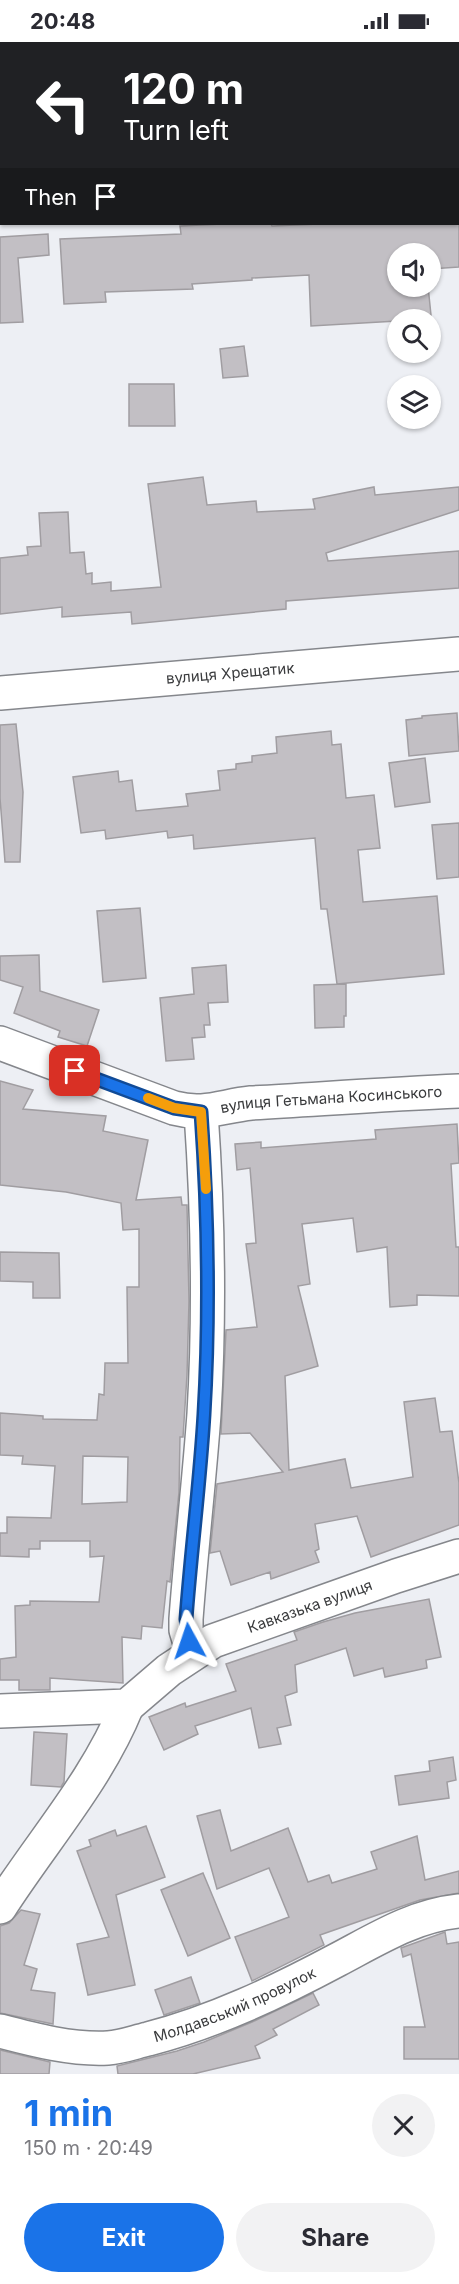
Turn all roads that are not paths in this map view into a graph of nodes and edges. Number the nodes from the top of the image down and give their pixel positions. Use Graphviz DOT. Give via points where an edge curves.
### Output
graph roads {
  1 [pos="459,654"];
  2 [pos="0,693"];
  3 [pos="0,1042"];
  4 [pos="459,1091"];
  5 [pos="201,1112"];
  6 [pos="459,1556"];
  7 [pos="193,1653"];
  8 [pos="128,1706"];
  9 [pos="0,1711"];
  10 [pos="0,1906"];
  11 [pos="459,1911"];
  12 [pos="0,2031"];
  1 -- 2 [label="street, вулиця Хрещатик"];
  3 -- 5 [label="street, вулиця Гетьмана Косинського" via="174,1108"];
  4 -- 5 [label="street, вулиця Гетьмана Косинського" via="242,1104"];
  5 -- 7 [label="street" via="207,1320 204,1416 186,1619"];
  6 -- 7 [label="street, Кавказька вулиця" via="235,1632"];
  7 -- 8 [label="street, Кавказька вулиця"];
  8 -- 9 [label="street"];
  8 -- 10 [label="street" via="94,1772"];
  11 -- 12 [label="street, Молдавський провулок" via="429,1916 391,1930 240,2007 169,2033 107,2048"];
}
